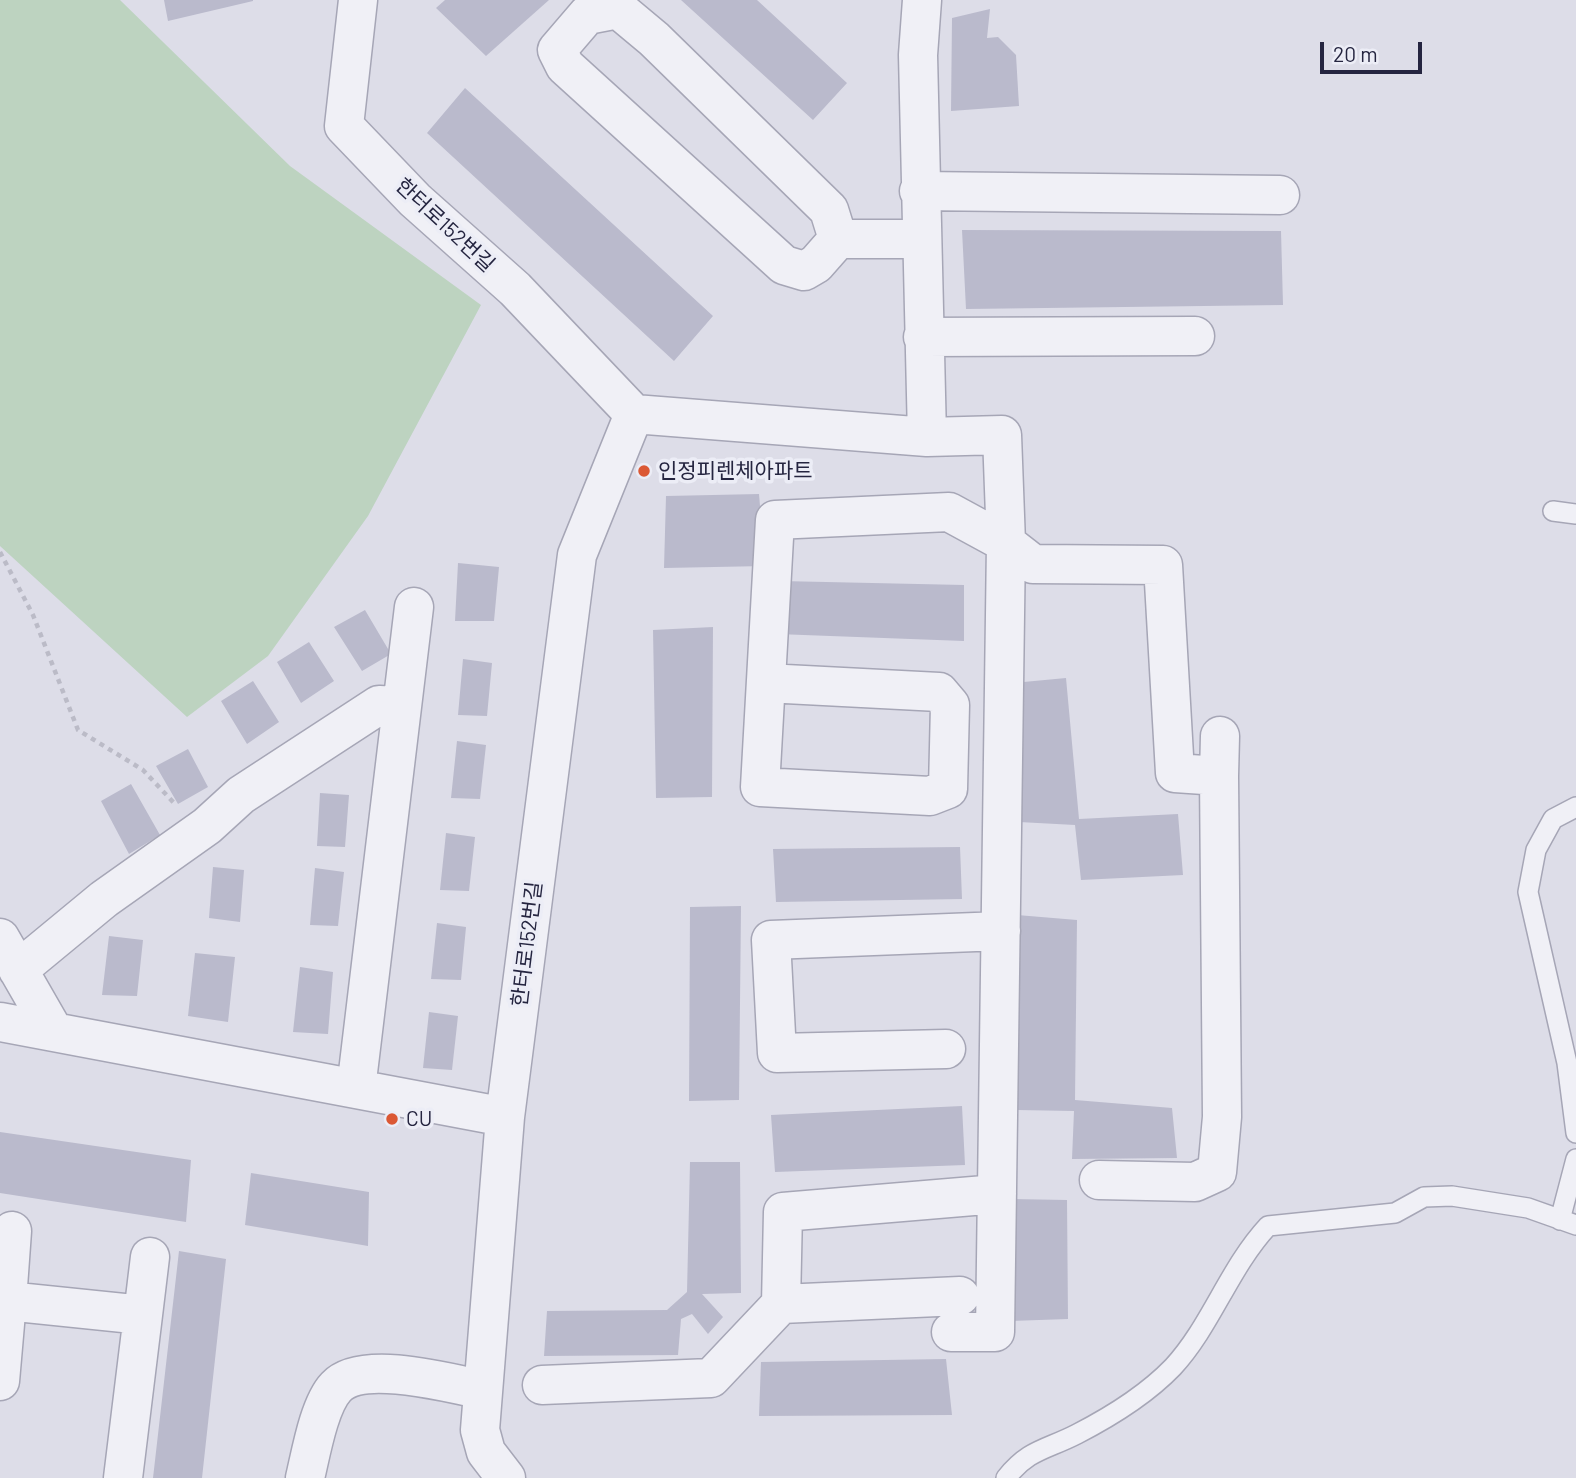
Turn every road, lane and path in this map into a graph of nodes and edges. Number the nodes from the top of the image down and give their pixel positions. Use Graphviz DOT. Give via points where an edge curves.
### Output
graph roads {
  1 [pos="358,0"];
  2 [pos="922,0"];
  3 [pos="919,191"];
  4 [pos="1280,195"];
  5 [pos="838,239"];
  6 [pos="920,240"];
  7 [pos="1195,336"];
  8 [pos="923,337"];
  9 [pos="634,414"];
  10 [pos="927,437"];
  11 [pos="1553,511"];
  12 [pos="1576,514"];
  13 [pos="1006,542"];
  14 [pos="0,552"];
  15 [pos="414,607"];
  16 [pos="766,683"];
  17 [pos="400,706"];
  18 [pos="1220,736"];
  19 [pos="1219,776"];
  20 [pos="1576,807"];
  21 [pos="207,826"];
  22 [pos="1001,931"];
  23 [pos="9,954"];
  24 [pos="0,1022"];
  25 [pos="54,1032"];
  26 [pos="946,1049"];
  27 [pos="356,1089"];
  28 [pos="505,1117"];
  29 [pos="1576,1133"];
  30 [pos="1576,1159"];
  31 [pos="1099,1180"];
  32 [pos="997,1194"];
  33 [pos="1568,1222"];
  34 [pos="12,1231"];
  35 [pos="150,1257"];
  36 [pos="960,1296"];
  37 [pos="7,1301"];
  38 [pos="781,1304"];
  39 [pos="143,1315"];
  40 [pos="951,1332"];
  41 [pos="0,1381"];
  42 [pos="542,1385"];
  43 [pos="483,1390"];
  44 [pos="123,1478"];
  45 [pos="305,1478"];
  46 [pos="506,1478"];
  47 [pos="1006,1478"];
  1 -- 9 [label="street, 한터로152번길" via="344,126 415,200 515,289"];
  2 -- 3 [label="street"];
  3 -- 4 [label="street"];
  3 -- 6 [label="street"];
  5 -- 5 [label="street" via="804,271 784,265 565,66 557,50 587,15 618,9 829,210"];
  5 -- 6 [label="street"];
  6 -- 8 [label="street"];
  7 -- 8 [label="street"];
  8 -- 10 [label="street"];
  9 -- 10 [label="street"];
  9 -- 28 [label="street, 한터로152번길" via="577,555"];
  10 -- 13 [label="street" via="1002,435"];
  11 -- 12 [label="lane"];
  13 -- 16 [label="street" via="949,512 775,520"];
  13 -- 19 [label="street" via="1033,564 1163,565 1175,773"];
  13 -- 22 [label="street"];
  14 -- 21 [label="path" via="33,615 78,730 143,769 178,809"];
  15 -- 17 [label="street"];
  16 -- 16 [label="street" via="760,787 930,796 948,789 950,705 939,692"];
  17 -- 21 [label="street" via="379,705 241,795"];
  17 -- 27 [label="street"];
  18 -- 19 [label="street"];
  19 -- 31 [label="street" via="1222,1117 1217,1172 1195,1182"];
  20 -- 29 [label="lane" via="1553,819 1536,850 1528,892 1567,1063"];
  21 -- 23 [label="street" via="104,899"];
  22 -- 26 [label="street" via="771,940 777,1053"];
  22 -- 32 [label="street"];
  23 -- 25 [label="street"];
  24 -- 25 [label="street"];
  25 -- 27 [label="street"];
  27 -- 28 [label="street"];
  28 -- 43 [label="street, 한터로152번길"];
  30 -- 33 [label="lane"];
  32 -- 38 [label="street" via="783,1212"];
  32 -- 40 [label="street" via="995,1332"];
  33 -- 47 [label="lane" via="1528,1208 1452,1196 1424,1198 1395,1213 1268,1226 1247,1250 1173,1366 1124,1407 1078,1434 1022,1458"];
  34 -- 37 [label="street"];
  35 -- 39 [label="street"];
  36 -- 38 [label="street"];
  37 -- 39 [label="street"];
  37 -- 41 [label="street"];
  38 -- 42 [label="street" via="710,1378"];
  39 -- 44 [label="street"];
  43 -- 45 [label="street" via="408,1373 357,1376 337,1386 324,1411"];
  43 -- 46 [label="street, 한터로152번길" via="480,1430 486,1452"];
}
